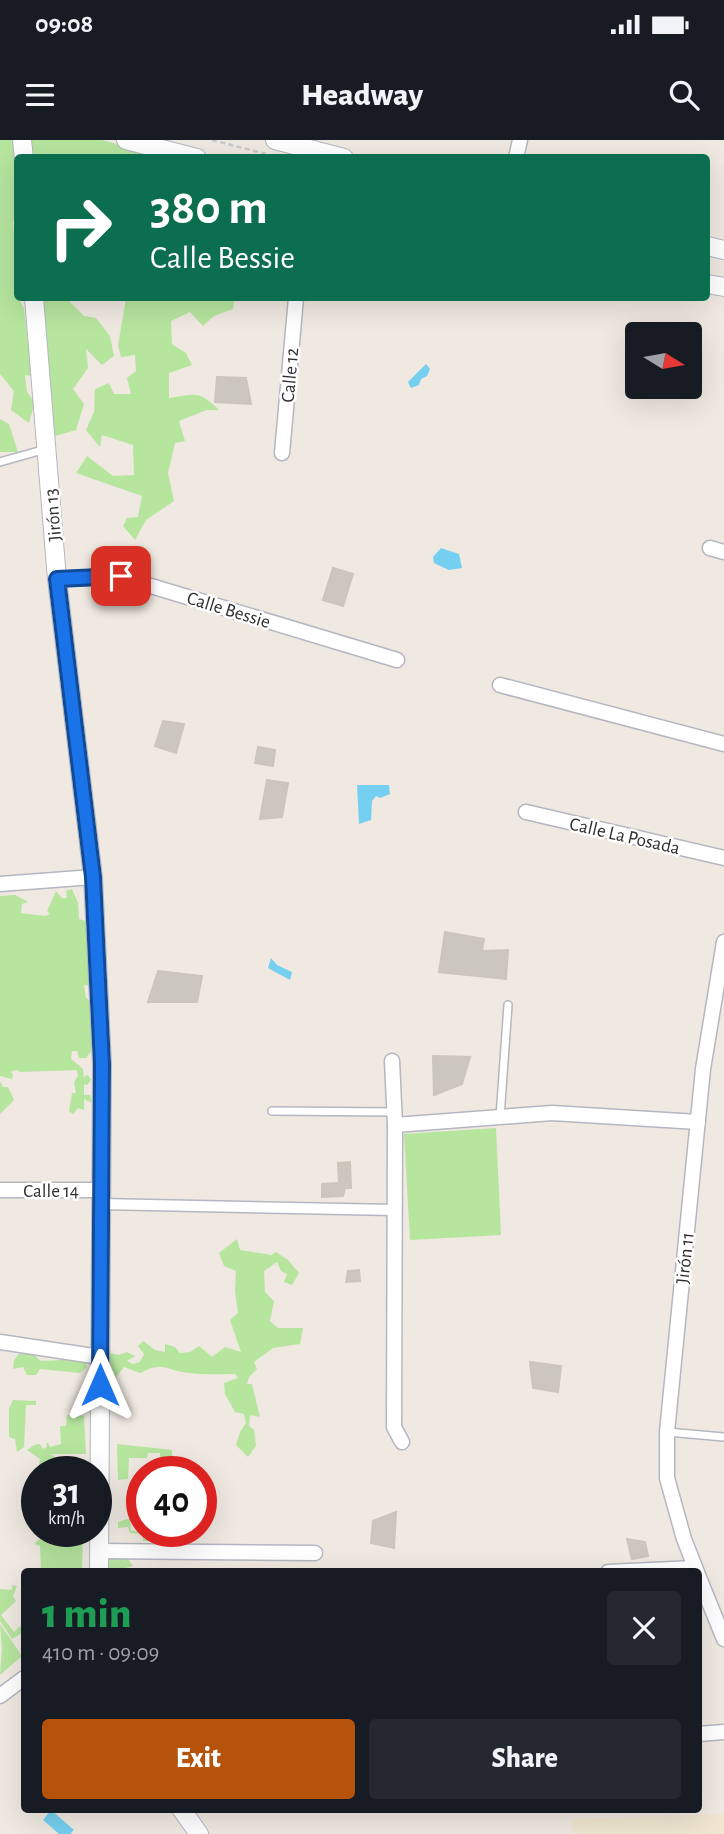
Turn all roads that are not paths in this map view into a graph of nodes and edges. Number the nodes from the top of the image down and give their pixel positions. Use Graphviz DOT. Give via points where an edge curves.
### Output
graph roads {
  1 [pos="126,140"];
  2 [pos="270,147"];
  3 [pos="181,154"];
  4 [pos="317,154"];
  5 [pos="34,301"];
  6 [pos="296,301"];
  7 [pos="46,450"];
  8 [pos="282,453"];
  9 [pos="0,462"];
  10 [pos="57,579"];
  11 [pos="397,660"];
  12 [pos="499,685"];
  13 [pos="724,744"];
  14 [pos="526,812"];
  15 [pos="724,858"];
  16 [pos="93,877"];
  17 [pos="0,884"];
  18 [pos="724,942"];
  19 [pos="720,983"];
  20 [pos="508,1005"];
  21 [pos="392,1061"];
  22 [pos="272,1111"];
  23 [pos="500,1116"];
  24 [pos="395,1118"];
  25 [pos="698,1122"];
  26 [pos="0,1190"];
  27 [pos="101,1197"];
  28 [pos="394,1210"];
  29 [pos="0,1342"];
  30 [pos="100,1357"];
  31 [pos="667,1432"];
  32 [pos="724,1437"];
  33 [pos="402,1442"];
  34 [pos="99,1551"];
  35 [pos="315,1553"];
  36 [pos="99,1568"];
  37 [pos="695,1568"];
  38 [pos="702,1584"];
  39 [pos="724,1639"];
  40 [pos="21,1680"];
  41 [pos="5,1692"];
  42 [pos="724,1732"];
  43 [pos="702,1734"];
  44 [pos="184,1813"];
  45 [pos="200,1834"];
  1 -- 3 [label="street"];
  2 -- 4 [label="street"];
  5 -- 7 [label="street, Jirón 13"];
  6 -- 8 [label="street, Calle 12"];
  7 -- 9 [label="lane"];
  7 -- 10 [label="street, Jirón 13"];
  10 -- 11 [label="street, Calle Bessie" via="121,576"];
  10 -- 16 [label="street, Jirón 13"];
  12 -- 13 [label="street"];
  14 -- 15 [label="street, Calle La Posada"];
  16 -- 17 [label="street"];
  16 -- 27 [label="street, Jirón 13" via="102,1064"];
  18 -- 19 [label="street, Jirón 11"];
  19 -- 25 [label="street, Jirón 11"];
  20 -- 23 [label="lane"];
  21 -- 24 [label="street"];
  22 -- 24 [label="lane"];
  23 -- 24 [label="street"];
  23 -- 25 [label="street" via="552,1113"];
  24 -- 28 [label="street"];
  25 -- 31 [label="street, Jirón 11"];
  26 -- 27 [label="street, Calle 14"];
  27 -- 28 [label="street"];
  27 -- 30 [label="street, Jirón 13"];
  28 -- 33 [label="street" via="394,1427"];
  29 -- 30 [label="street"];
  30 -- 34 [label="street, Jirón 13"];
  31 -- 32 [label="lane"];
  31 -- 37 [label="street, Jirón 11" via="667,1478"];
  34 -- 35 [label="street"];
  34 -- 36 [label="street, Jirón 13"];
  38 -- 39 [label="street, Jirón 11"];
  40 -- 41 [label="street"];
  42 -- 43 [label="street"];
  44 -- 45 [label="street"];
}
